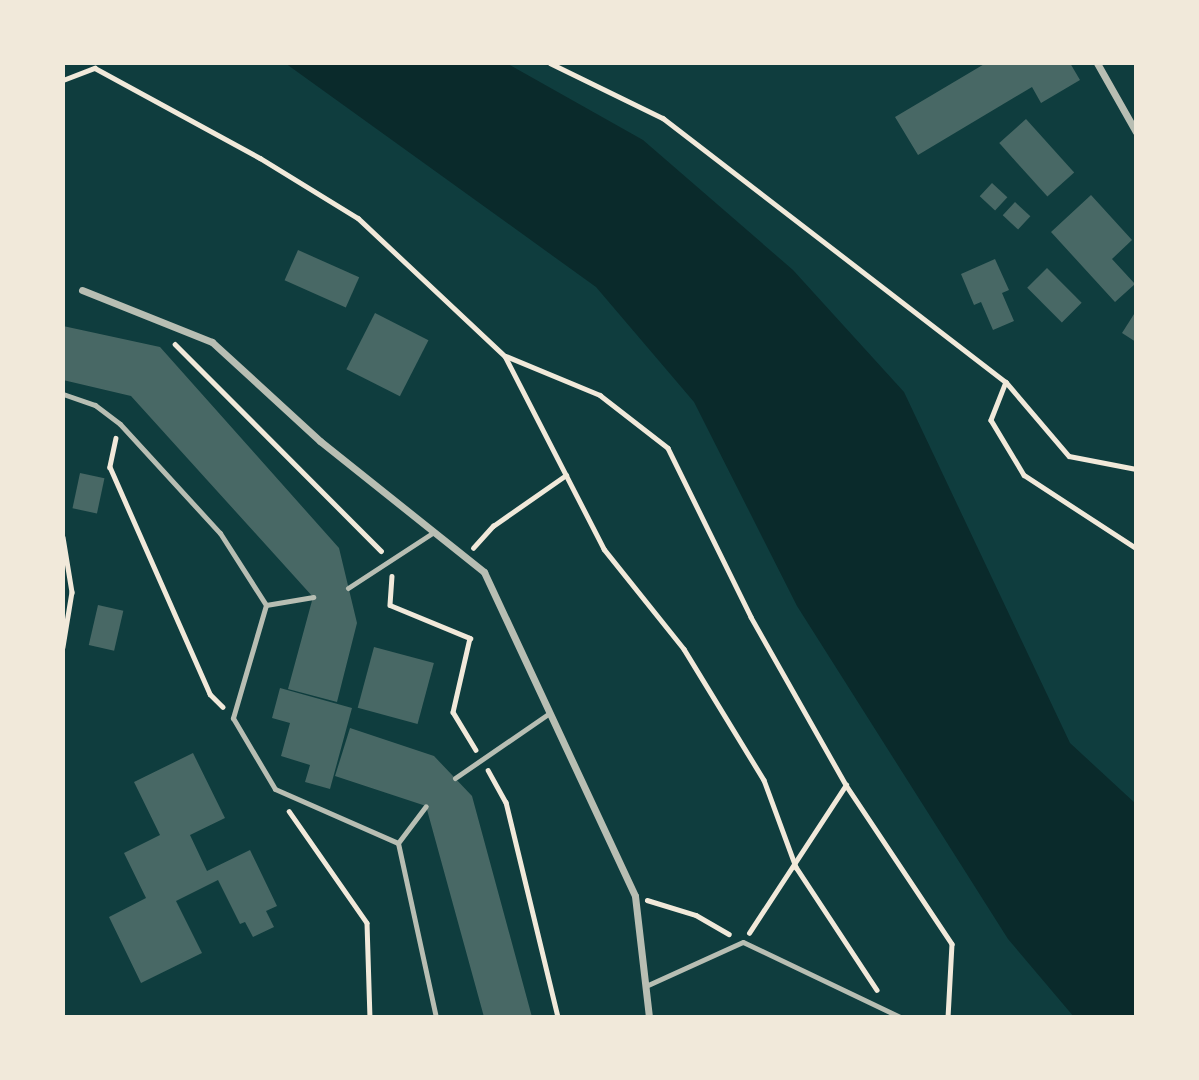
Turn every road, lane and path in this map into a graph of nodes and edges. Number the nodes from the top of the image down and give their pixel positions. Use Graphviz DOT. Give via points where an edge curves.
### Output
graph roads {
  1 [pos="550,63"];
  2 [pos="1097,63"];
  3 [pos="63,80"];
  4 [pos="1136,132"];
  5 [pos="82,290"];
  6 [pos="164,333"];
  7 [pos="505,356"];
  8 [pos="1006,382"];
  9 [pos="63,394"];
  10 [pos="120,424"];
  11 [pos="1136,469"];
  12 [pos="566,475"];
  13 [pos="434,532"];
  14 [pos="63,537"];
  15 [pos="1136,548"];
  16 [pos="465,556"];
  17 [pos="393,563"];
  18 [pos="348,587"];
  19 [pos="313,597"];
  20 [pos="266,605"];
  21 [pos="63,647"];
  22 [pos="548,714"];
  23 [pos="233,718"];
  24 [pos="480,757"];
  25 [pos="455,778"];
  26 [pos="846,785"];
  27 [pos="275,789"];
  28 [pos="426,806"];
  29 [pos="398,843"];
  30 [pos="796,867"];
  31 [pos="635,896"];
  32 [pos="743,942"];
  33 [pos="648,985"];
  34 [pos="890,1011"];
  35 [pos="370,1017"];
  36 [pos="436,1017"];
  37 [pos="558,1017"];
  38 [pos="649,1017"];
  39 [pos="900,1017"];
  40 [pos="948,1017"];
  1 -- 8 [label="path" via="663,118"];
  2 -- 4 [label="street"];
  3 -- 7 [label="path" via="95,68 260,158 358,218"];
  5 -- 13 [label="street" via="212,342 320,441"];
  6 -- 17 [label="path"];
  7 -- 12 [label="path"];
  7 -- 26 [label="path" via="600,395 668,448 751,617"];
  8 -- 11 [label="path" via="1069,456"];
  8 -- 15 [label="path" via="991,420 1024,475"];
  9 -- 10 [label="lane" via="95,405"];
  10 -- 20 [label="lane" via="220,533"];
  10 -- 23 [label="path" via="110,467 210,694"];
  12 -- 16 [label="path" via="493,526"];
  12 -- 30 [label="path" via="604,550 684,649 764,780"];
  13 -- 16 [label="street"];
  13 -- 17 [label="lane"];
  14 -- 21 [label="path" via="72,592"];
  16 -- 22 [label="street" via="484,572"];
  17 -- 18 [label="lane"];
  17 -- 24 [label="path" via="390,605 470,638 453,712"];
  19 -- 20 [label="lane"];
  20 -- 23 [label="lane"];
  22 -- 24 [label="lane"];
  22 -- 31 [label="street"];
  23 -- 27 [label="lane"];
  24 -- 25 [label="lane"];
  24 -- 37 [label="path" via="506,802"];
  26 -- 30 [label="path"];
  26 -- 40 [label="path" via="952,944"];
  27 -- 29 [label="lane"];
  27 -- 35 [label="path" via="367,923"];
  28 -- 29 [label="lane"];
  29 -- 36 [label="lane"];
  30 -- 32 [label="path"];
  30 -- 34 [label="path"];
  31 -- 32 [label="path" via="696,915"];
  31 -- 33 [label="street"];
  32 -- 33 [label="lane"];
  32 -- 34 [label="lane"];
  33 -- 38 [label="street"];
  34 -- 39 [label="lane"];
}
